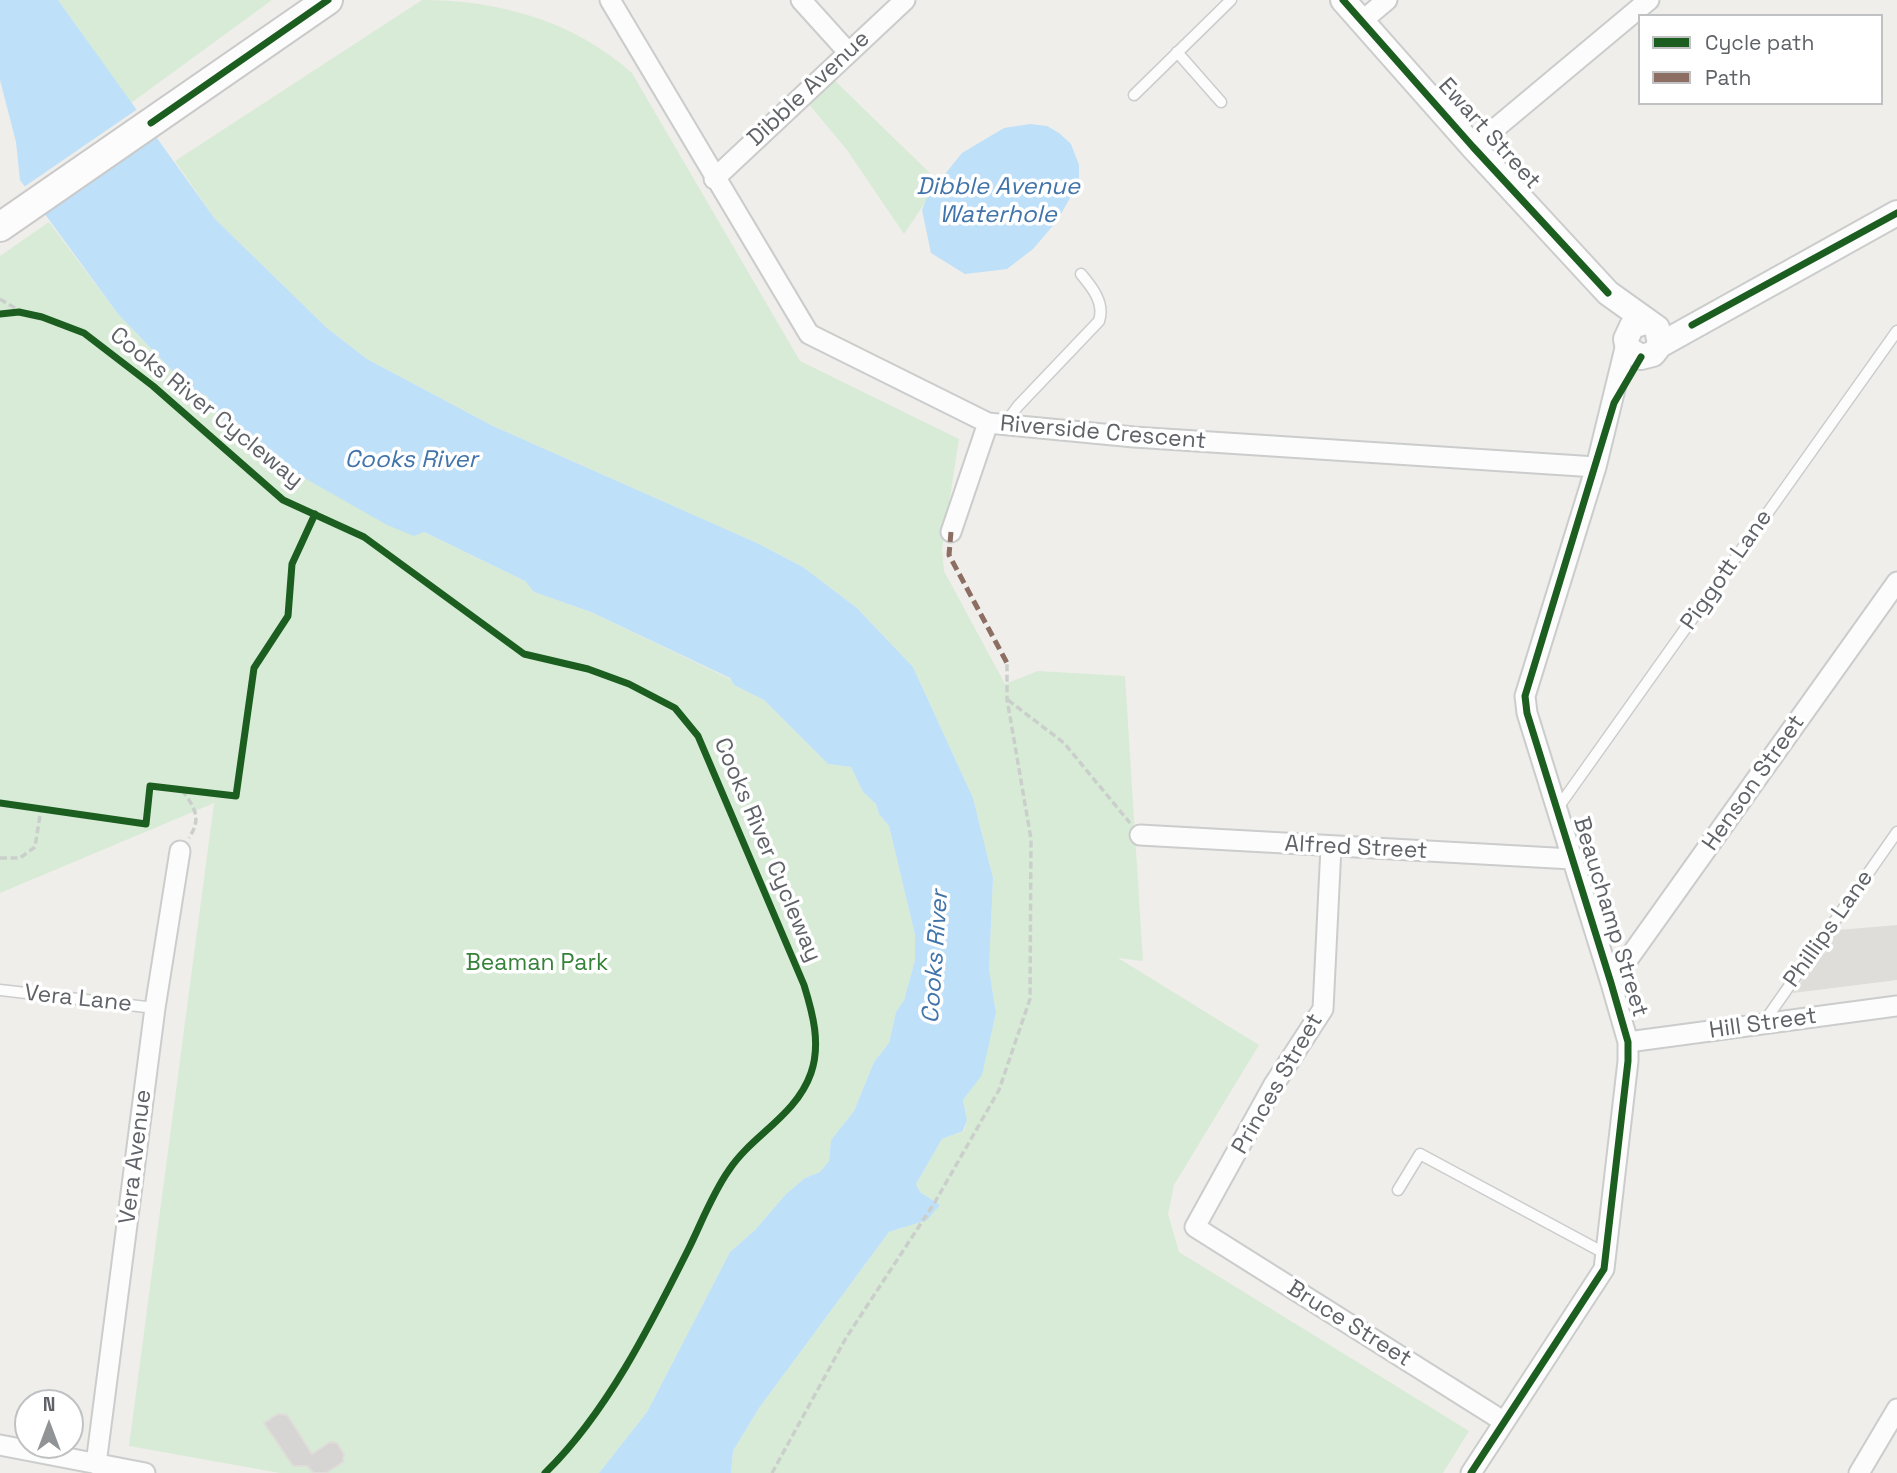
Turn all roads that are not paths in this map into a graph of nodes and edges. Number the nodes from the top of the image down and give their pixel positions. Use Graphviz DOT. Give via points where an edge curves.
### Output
graph roads {
  1 [pos="328,0"];
  2 [pos="610,0"];
  3 [pos="801,0"];
  4 [pos="905,0"];
  5 [pos="1231,0"];
  6 [pos="1343,0"];
  7 [pos="1387,0"];
  8 [pos="1650,0"];
  9 [pos="1362,21"];
  10 [pos="848,52"];
  11 [pos="1177,52"];
  12 [pos="1134,95"];
  13 [pos="1221,102"];
  14 [pos="1473,147"];
  15 [pos="714,179"];
  16 [pos="1897,213"];
  17 [pos="0,227"];
  18 [pos="1081,274"];
  19 [pos="1897,331"];
  20 [pos="1643,338"];
  21 [pos="996,424"];
  22 [pos="1596,467"];
  23 [pos="951,532"];
  24 [pos="1897,582"];
  25 [pos="1556,810"];
  26 [pos="1897,832"];
  27 [pos="1140,835"];
  28 [pos="1331,847"];
  29 [pos="180,851"];
  30 [pos="1572,859"];
  31 [pos="1611,983"];
  32 [pos="0,990"];
  33 [pos="1897,1006"];
  34 [pos="155,1008"];
  35 [pos="1762,1025"];
  36 [pos="1628,1042"];
  37 [pos="1398,1190"];
  38 [pos="1195,1227"];
  39 [pos="1606,1254"];
  40 [pos="1897,1409"];
  41 [pos="1503,1421"];
  42 [pos="0,1445"];
  43 [pos="96,1464"];
  44 [pos="145,1473"];
  45 [pos="1471,1473"];
  46 [pos="1859,1473"];
  1 -- 17 [label="main road"];
  2 -- 15 [label="street, Riverside Crescent"];
  3 -- 10 [label="street"];
  4 -- 10 [label="street, Dibble Avenue"];
  5 -- 11 [label="lane"];
  6 -- 9 [label="street, Ewart Street"];
  7 -- 9 [label="street"];
  8 -- 14 [label="street"];
  9 -- 14 [label="street, Ewart Street"];
  10 -- 15 [label="street, Dibble Avenue"];
  11 -- 12 [label="lane"];
  11 -- 13 [label="lane"];
  14 -- 20 [label="street, Ewart Street" via="1608,293"];
  15 -- 21 [label="street, Riverside Crescent" via="809,334"];
  16 -- 20 [label="street, Beauchamp Street" via="1692,325"];
  18 -- 21 [label="lane" via="1102,309 1099,321"];
  19 -- 25 [label="lane, Piggott Lane"];
  20 -- 22 [label="street, Beauchamp Street" via="1614,402"];
  21 -- 22 [label="street, Riverside Crescent" via="1448,460"];
  21 -- 23 [label="street"];
  22 -- 25 [label="street, Beauchamp Street" via="1525,696"];
  24 -- 31 [label="street, Henson Street"];
  25 -- 30 [label="street, Beauchamp Street"];
  26 -- 35 [label="lane, Phillips Lane"];
  27 -- 28 [label="street, Alfred Street"];
  28 -- 30 [label="street, Alfred Street"];
  28 -- 38 [label="street, Princes Street" via="1323,1009 1273,1086"];
  29 -- 34 [label="street, Vera Avenue"];
  30 -- 31 [label="street, Beauchamp Street"];
  31 -- 36 [label="street, Beauchamp Street"];
  32 -- 34 [label="lane, Vera Lane"];
  33 -- 35 [label="street, Hill Street"];
  34 -- 43 [label="street, Vera Avenue"];
  35 -- 36 [label="street, Hill Street"];
  36 -- 39 [label="street, Beauchamp Street"];
  37 -- 39 [label="lane" via="1420,1154"];
  38 -- 41 [label="street, Bruce Street"];
  39 -- 41 [label="street, Beauchamp Street" via="1604,1269"];
  40 -- 46 [label="street"];
  41 -- 45 [label="street, Beauchamp Street"];
  42 -- 43 [label="street"];
  43 -- 44 [label="street"];
}
